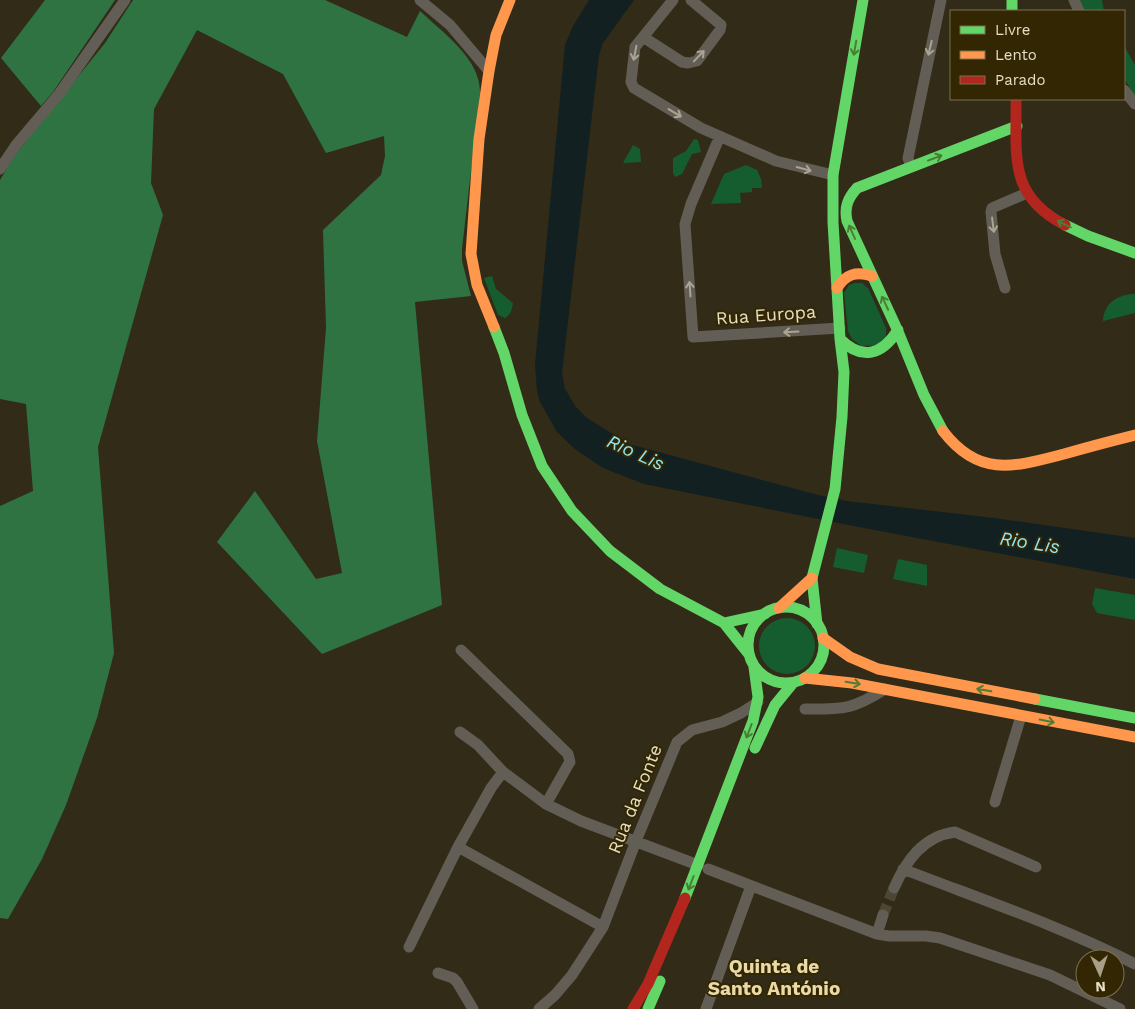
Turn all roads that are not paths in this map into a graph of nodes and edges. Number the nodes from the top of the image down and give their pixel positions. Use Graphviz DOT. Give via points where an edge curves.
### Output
graph roads {
  1 [pos="125,0"];
  2 [pos="420,0"];
  3 [pos="510,0"];
  4 [pos="673,0"];
  5 [pos="691,0"];
  6 [pos="863,0"];
  7 [pos="941,0"];
  8 [pos="643,37"];
  9 [pos="493,74"];
  10 [pos="1125,91"];
  11 [pos="1016,100"];
  12 [pos="1135,104"];
  13 [pos="1017,126"];
  14 [pos="720,136"];
  15 [pos="911,167"];
  16 [pos="0,169"];
  17 [pos="845,182"];
  18 [pos="1027,193"];
  19 [pos="1135,253"];
  20 [pos="872,276"];
  21 [pos="837,288"];
  22 [pos="1005,288"];
  23 [pos="898,330"];
  24 [pos="840,334"];
  25 [pos="885,348"];
  26 [pos="859,353"];
  27 [pos="909,358"];
  28 [pos="844,372"];
  29 [pos="1135,435"];
  30 [pos="812,578"];
  31 [pos="779,608"];
  32 [pos="765,614"];
  33 [pos="724,623"];
  34 [pos="817,624"];
  35 [pos="823,638"];
  36 [pos="461,650"];
  37 [pos="748,652"];
  38 [pos="754,666"];
  39 [pos="805,678"];
  40 [pos="793,683"];
  41 [pos="885,689"];
  42 [pos="758,702"];
  43 [pos="805,709"];
  44 [pos="1020,716"];
  45 [pos="1135,718"];
  46 [pos="460,732"];
  47 [pos="1135,738"];
  48 [pos="503,772"];
  49 [pos="995,802"];
  50 [pos="546,804"];
  51 [pos="636,841"];
  52 [pos="458,848"];
  53 [pos="703,867"];
  54 [pos="1036,867"];
  55 [pos="902,869"];
  56 [pos="751,886"];
  57 [pos="894,888"];
  58 [pos="883,915"];
  59 [pos="603,927"];
  60 [pos="877,934"];
  61 [pos="409,947"];
  62 [pos="1135,964"];
  63 [pos="438,973"];
  64 [pos="473,1009"];
  65 [pos="539,1009"];
  66 [pos="633,1009"];
  67 [pos="648,1009"];
  68 [pos="706,1009"];
  69 [pos="1120,1009"];
  1 -- 16 [label="street" via="60,94"];
  2 -- 9 [label="street" via="450,25"];
  3 -- 9 [label="main road"];
  4 -- 8 [label="street"];
  8 -- 5 [label="street, one-way" via="682,62 697,61 721,24"];
  6 -- 17 [label="main road, one-way"];
  7 -- 15 [label="street, one-way" via="908,158"];
  8 -- 14 [label="street, one-way" via="635,47 631,82 634,88"];
  9 -- 33 [label="main road" via="487,143 471,246 474,276 542,466 572,511 610,551 660,589"];
  10 -- 12 [label="street"];
  11 -- 13 [label="main road"];
  15 -- 13 [label="main road, one-way"];
  13 -- 18 [label="main road" via="1019,166"];
  14 -- 17 [label="street, one-way" via="776,161"];
  24 -- 14 [label="street, Rua Europa, one-way" via="693,337 685,224"];
  15 -- 17 [label="main road"];
  20 -- 17 [label="main road, one-way" via="846,216"];
  17 -- 21 [label="main road" via="833,222"];
  19 -- 18 [label="main road, one-way" via="1059,222 1040,209"];
  18 -- 22 [label="street, one-way" via="992,208 995,254"];
  20 -- 21 [label="main road" via="861,272 851,274"];
  23 -- 20 [label="main road, one-way"];
  21 -- 24 [label="main road"];
  23 -- 25 [label="main road"];
  23 -- 27 [label="main road"];
  24 -- 26 [label="main road" via="851,350"];
  24 -- 28 [label="main road"];
  25 -- 26 [label="main road"];
  25 -- 27 [label="main road"];
  26 -- 28 [label="main road"];
  27 -- 29 [label="main road" via="947,436 964,453 987,464 1025,464"];
  28 -- 30 [label="main road" via="835,489"];
  30 -- 31 [label="main road"];
  30 -- 34 [label="main road"];
  31 -- 32 [label="main road"];
  31 -- 34 [label="main road" via="800,610"];
  32 -- 33 [label="main road"];
  32 -- 37 [label="main road" via="751,631"];
  33 -- 37 [label="main road"];
  34 -- 35 [label="main road"];
  35 -- 39 [label="main road" via="821,660"];
  45 -- 35 [label="main road, one-way" via="878,669 850,657"];
  36 -- 50 [label="street" via="568,754 570,762"];
  37 -- 38 [label="main road"];
  38 -- 40 [label="main road" via="771,680"];
  38 -- 42 [label="main road"];
  39 -- 40 [label="main road"];
  39 -- 41 [label="main road, one-way"];
  40 -- 53 [label="main road" via="782,693 769,714"];
  41 -- 43 [label="street" via="847,708"];
  41 -- 44 [label="main road"];
  42 -- 51 [label="street, Rua da Fonte" via="722,722 692,730 677,742"];
  42 -- 53 [label="main road, one-way"];
  44 -- 47 [label="main road, one-way"];
  44 -- 49 [label="street"];
  46 -- 48 [label="street"];
  48 -- 50 [label="street"];
  48 -- 52 [label="street"];
  50 -- 51 [label="street" via="581,822"];
  51 -- 53 [label="street"];
  51 -- 59 [label="street, Rua da Fonte"];
  52 -- 59 [label="street"];
  52 -- 61 [label="street"];
  53 -- 56 [label="street"];
  53 -- 66 [label="main road, one-way"];
  53 -- 67 [label="main road"];
  54 -- 55 [label="street" via="955,832 929,841"];
  55 -- 57 [label="street"];
  55 -- 62 [label="street" via="1025,916"];
  56 -- 60 [label="street"];
  56 -- 68 [label="street"];
  58 -- 60 [label="street"];
  59 -- 65 [label="street, Rua da Fonte" via="572,975"];
  60 -- 69 [label="street" via="940,938 1050,975"];
  63 -- 64 [label="street" via="457,982"];
}
